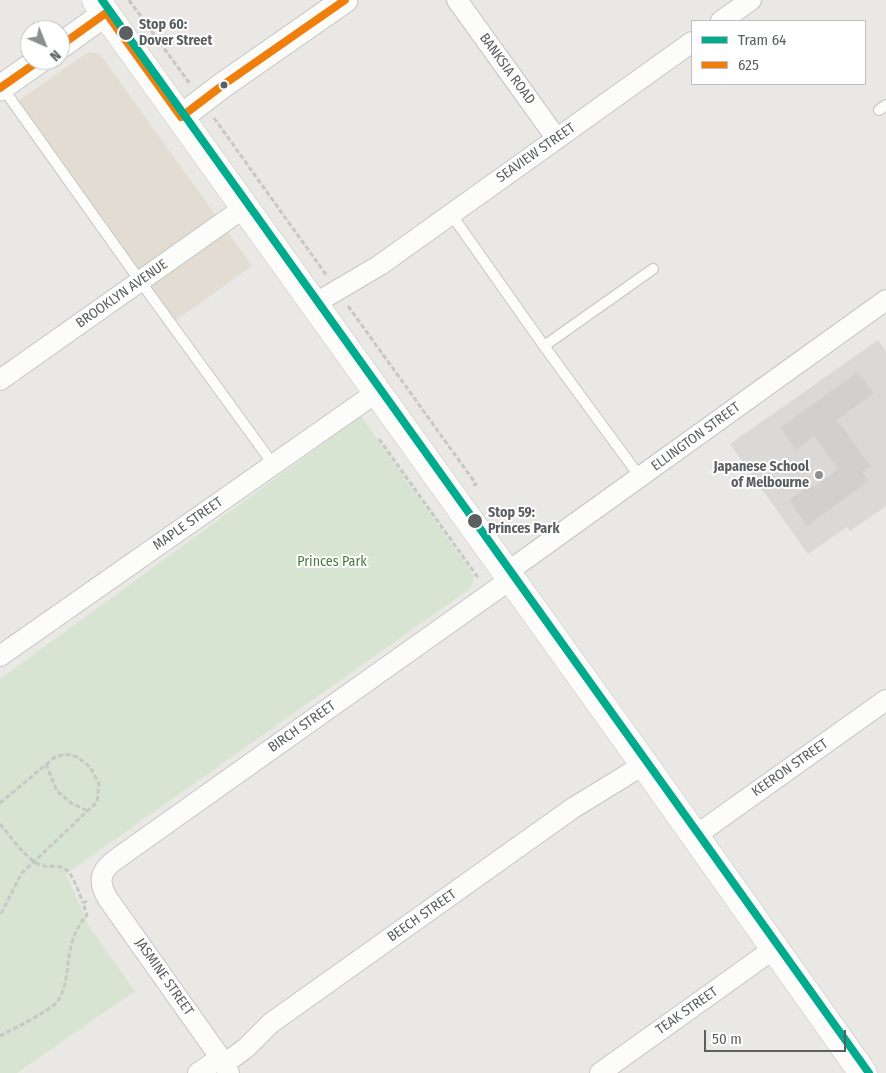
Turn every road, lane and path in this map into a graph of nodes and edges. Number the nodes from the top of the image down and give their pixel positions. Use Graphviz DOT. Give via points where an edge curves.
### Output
graph roads {
  1 [pos="129,0"];
  2 [pos="345,0"];
  3 [pos="458,0"];
  4 [pos="751,0"];
  5 [pos="101,7"];
  6 [pos="722,20"];
  7 [pos="70,36"];
  8 [pos="691,43"];
  9 [pos="25,70"];
  10 [pos="190,85"];
  11 [pos="0,86"];
  12 [pos="181,117"];
  13 [pos="557,139"];
  14 [pos="245,207"];
  15 [pos="451,214"];
  16 [pos="652,269"];
  17 [pos="140,281"];
  18 [pos="886,300"];
  19 [pos="318,310"];
  20 [pos="544,346"];
  21 [pos="0,380"];
  22 [pos="377,392"];
  23 [pos="379,439"];
  24 [pos="274,464"];
  25 [pos="640,477"];
  26 [pos="502,582"];
  27 [pos="0,656"];
  28 [pos="886,700"];
  29 [pos="640,759"];
  30 [pos="46,764"];
  31 [pos="0,803"];
  32 [pos="88,811"];
  33 [pos="0,824"];
  34 [pos="695,836"];
  35 [pos="35,861"];
  36 [pos="102,885"];
  37 [pos="83,903"];
  38 [pos="0,916"];
  39 [pos="775,948"];
  40 [pos="0,1036"];
  41 [pos="222,1062"];
  42 [pos="198,1073"];
  43 [pos="600,1073"];
  44 [pos="863,1073"];
  1 -- 10 [label="path"];
  2 -- 12 [label="street"];
  3 -- 13 [label="street, BANKSIA ROAD"];
  4 -- 6 [label="street"];
  5 -- 7 [label="street"];
  5 -- 12 [label="main road"];
  8 -- 13 [label="street, SEAVIEW STREET"];
  9 -- 11 [label="street"];
  11 -- 17 [label="lane"];
  12 -- 14 [label="main road"];
  13 -- 15 [label="street, SEAVIEW STREET"];
  14 -- 17 [label="street, BROOKLYN AVENUE"];
  14 -- 19 [label="main road"];
  15 -- 19 [label="street, SEAVIEW STREET"];
  15 -- 20 [label="lane"];
  16 -- 20 [label="lane"];
  17 -- 21 [label="street, BROOKLYN AVENUE"];
  17 -- 24 [label="lane"];
  18 -- 25 [label="street, ELLINGTON STREET"];
  19 -- 22 [label="main road"];
  20 -- 25 [label="lane"];
  22 -- 24 [label="street, MAPLE STREET"];
  22 -- 26 [label="main road"];
  23 -- 26 [label="path"];
  24 -- 27 [label="street, MAPLE STREET"];
  25 -- 26 [label="street, ELLINGTON STREET"];
  26 -- 29 [label="main road"];
  26 -- 36 [label="street, BIRCH STREET" via="107,866 102,873"];
  28 -- 34 [label="street, KEERON STREET"];
  29 -- 34 [label="main road"];
  29 -- 41 [label="street, BEECH STREET" via="616,769 573,808 271,1024 239,1038"];
  30 -- 31 [label="path"];
  30 -- 32 [label="path" via="57,791"];
  30 -- 32 [label="path" via="65,754 77,757 90,767 99,784 96,802"];
  32 -- 35 [label="path"];
  33 -- 35 [label="path"];
  34 -- 39 [label="main road"];
  35 -- 37 [label="path" via="66,870"];
  35 -- 38 [label="path" via="21,874"];
  36 -- 37 [label="path"];
  36 -- 41 [label="street, JASMINE STREET"];
  37 -- 40 [label="path" via="87,915 74,936 58,1001"];
  39 -- 43 [label="street, TEAK STREET"];
  39 -- 44 [label="main road"];
  41 -- 42 [label="street, BEECH STREET"];
}
